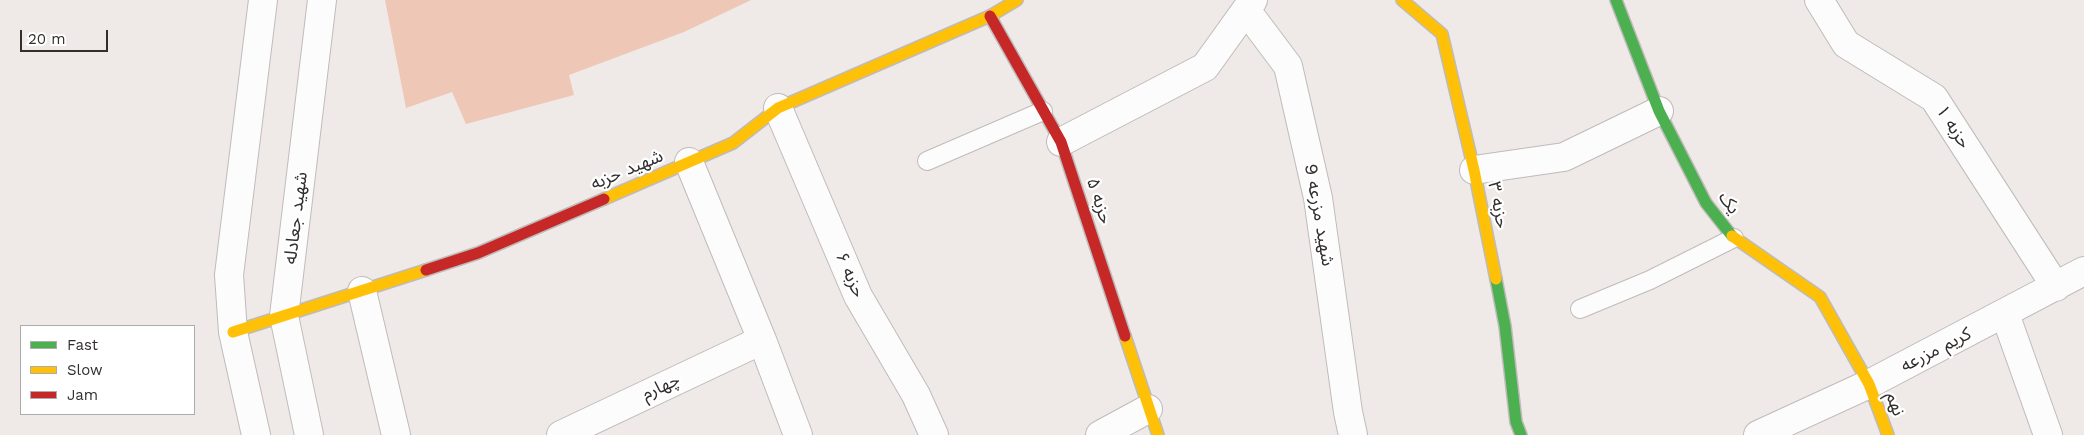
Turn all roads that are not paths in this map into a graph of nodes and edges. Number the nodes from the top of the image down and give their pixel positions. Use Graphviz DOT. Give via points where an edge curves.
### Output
graph roads {
  1 [pos="263,0"];
  2 [pos="322,0"];
  3 [pos="1017,0"];
  4 [pos="1402,0"];
  5 [pos="1616,0"];
  6 [pos="1819,0"];
  7 [pos="1249,5"];
  8 [pos="990,16"];
  9 [pos="778,108"];
  10 [pos="1043,111"];
  11 [pos="1659,111"];
  12 [pos="1061,142"];
  13 [pos="927,161"];
  14 [pos="689,162"];
  15 [pos="1474,170"];
  16 [pos="1734,238"];
  17 [pos="2084,271"];
  18 [pos="2056,287"];
  19 [pos="362,291"];
  20 [pos="1580,309"];
  21 [pos="2005,314"];
  22 [pos="284,316"];
  23 [pos="233,332"];
  24 [pos="762,340"];
  25 [pos="1869,384"];
  26 [pos="1148,409"];
  27 [pos="256,435"];
  28 [pos="309,435"];
  29 [pos="396,435"];
  30 [pos="561,435"];
  31 [pos="798,435"];
  32 [pos="934,435"];
  33 [pos="1100,435"];
  34 [pos="1158,435"];
  35 [pos="1353,435"];
  36 [pos="1522,435"];
  37 [pos="1758,435"];
  38 [pos="1888,435"];
  39 [pos="2048,435"];
  1 -- 23 [label="street" via="229,275"];
  2 -- 22 [label="street, شهید جعادله"];
  3 -- 8 [label="street, شهید حزبه"];
  4 -- 15 [label="street, حزبه ۳" via="1442,34"];
  5 -- 11 [label="street, یک"];
  6 -- 18 [label="street, حزبه ۱" via="1846,44 1934,98"];
  7 -- 12 [label="street" via="1205,67"];
  7 -- 35 [label="street, شهید مزرعه 9" via="1288,66 1318,198"];
  8 -- 9 [label="street, شهید حزبه"];
  8 -- 10 [label="street, حزبه ۵"];
  9 -- 14 [label="street, شهید حزبه" via="734,143"];
  9 -- 32 [label="street, حزبه ۶" via="858,296 916,395"];
  10 -- 12 [label="street, حزبه ۵"];
  10 -- 13 [label="lane"];
  11 -- 15 [label="street" via="1564,157"];
  11 -- 16 [label="street, یک" via="1706,203"];
  12 -- 26 [label="street, حزبه ۵"];
  14 -- 19 [label="street, شهید حزبه" via="478,253"];
  14 -- 24 [label="street"];
  15 -- 36 [label="street, حزبه ۳" via="1505,326 1516,422"];
  16 -- 20 [label="lane" via="1650,280"];
  16 -- 25 [label="street, یک" via="1820,297"];
  17 -- 18 [label="street, کریم مزرعه"];
  18 -- 21 [label="street, کریم مزرعه"];
  19 -- 22 [label="street, شهید حزبه"];
  19 -- 29 [label="street"];
  21 -- 25 [label="street, کریم مزرعه"];
  21 -- 39 [label="street"];
  22 -- 23 [label="street, شهید حزبه"];
  22 -- 28 [label="street, شهید جعادله"];
  23 -- 27 [label="street"];
  24 -- 30 [label="street, چهارم"];
  24 -- 31 [label="street"];
  25 -- 37 [label="street, کریم مزرعه"];
  25 -- 38 [label="street, نهم"];
  26 -- 33 [label="street"];
  26 -- 34 [label="street, حزبه ۵"];
}
